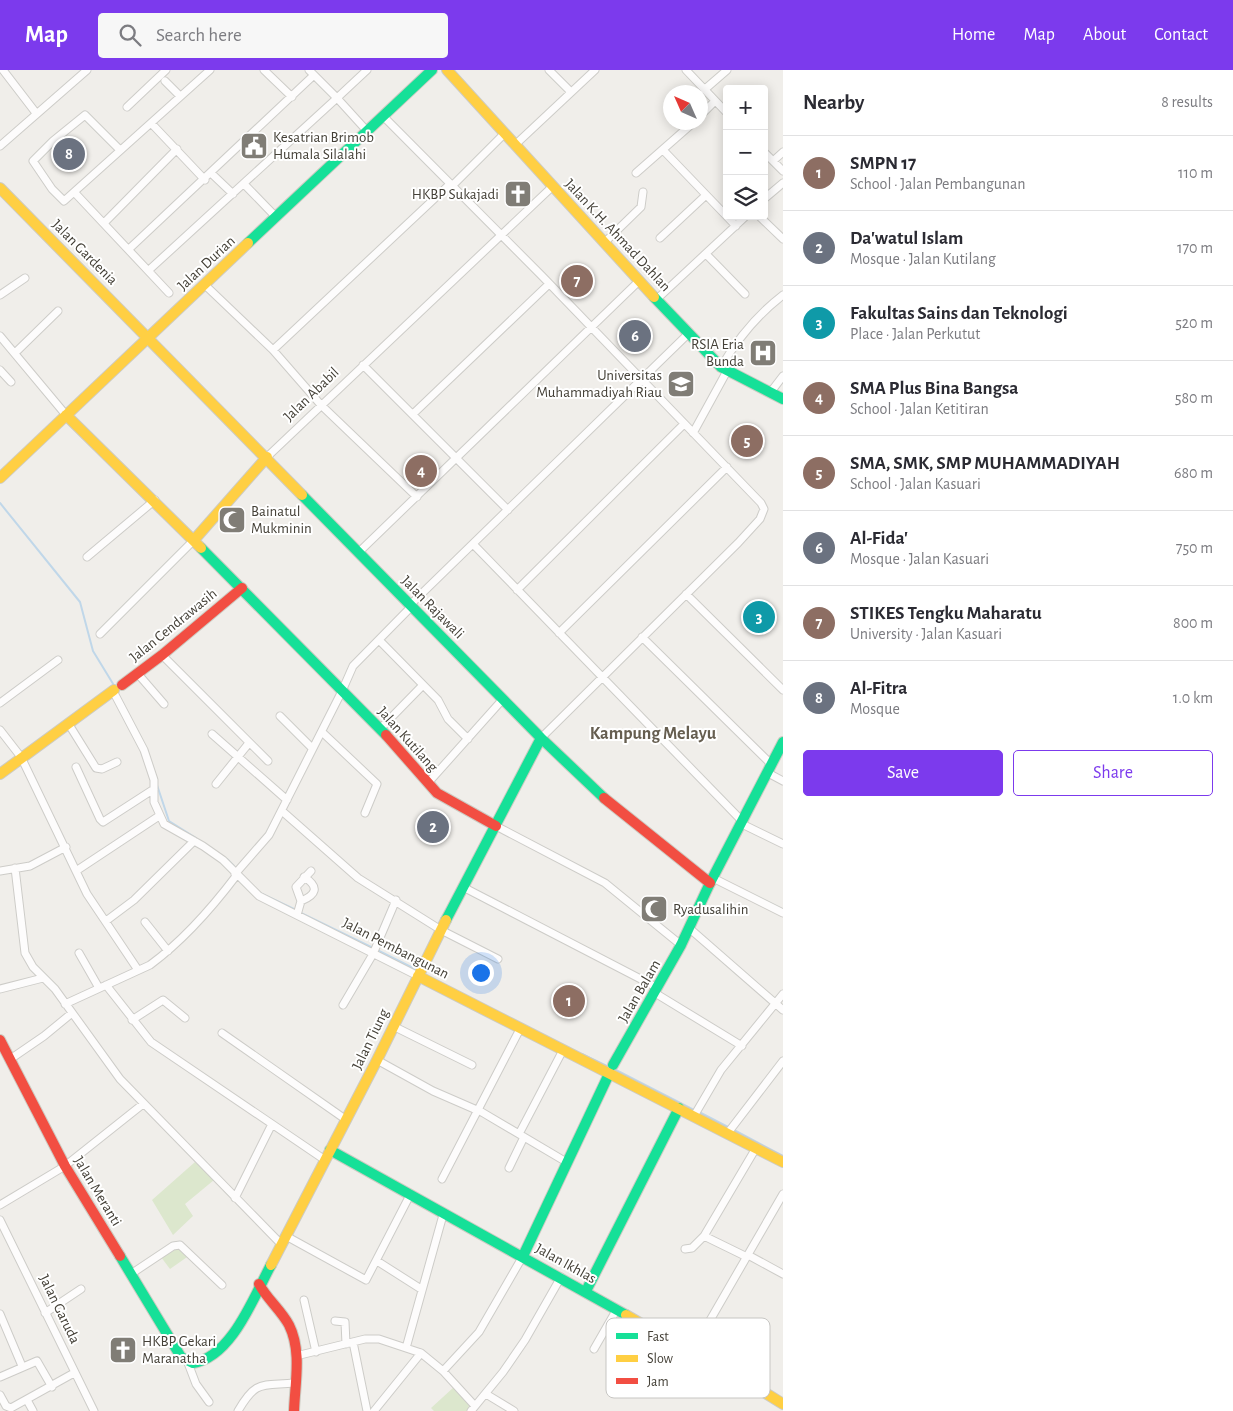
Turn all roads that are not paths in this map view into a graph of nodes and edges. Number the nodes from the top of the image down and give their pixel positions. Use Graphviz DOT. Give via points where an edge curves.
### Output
graph roads {
  1 [pos="3,70"];
  2 [pos="87,70"];
  3 [pos="166,70"];
  4 [pos="210,70"];
  5 [pos="264,70"];
  6 [pos="367,70"];
  7 [pos="432,70"];
  8 [pos="447,70"];
  9 [pos="548,70"];
  10 [pos="595,70"];
  11 [pos="686,70"];
  12 [pos="727,70"];
  13 [pos="312,72"];
  14 [pos="163,79"];
  15 [pos="700,85"];
  16 [pos="708,87"];
  17 [pos="572,92"];
  18 [pos="708,94"];
  19 [pos="180,96"];
  20 [pos="292,97"];
  21 [pos="337,98"];
  22 [pos="715,101"];
  23 [pos="127,107"];
  24 [pos="708,108"];
  25 [pos="723,109"];
  26 [pos="36,113"];
  27 [pos="383,116"];
  28 [pos="151,123"];
  29 [pos="686,130"];
  30 [pos="367,131"];
  31 [pos="505,133"];
  32 [pos="516,144"];
  33 [pos="0,146"];
  34 [pos="177,149"];
  35 [pos="120,150"];
  36 [pos="664,151"];
  37 [pos="783,152"];
  38 [pos="768,156"];
  39 [pos="773,161"];
  40 [pos="783,171"];
  41 [pos="211,173"];
  42 [pos="636,173"];
  43 [pos="205,180"];
  44 [pos="783,183"];
  45 [pos="244,184"];
  46 [pos="451,185"];
  47 [pos="553,186"];
  48 [pos="0,188"];
  49 [pos="643,192"];
  50 [pos="75,193"];
  51 [pos="233,194"];
  52 [pos="705,196"];
  53 [pos="768,196"];
  54 [pos="276,216"];
  55 [pos="742,220"];
  56 [pos="763,220"];
  57 [pos="105,222"];
  58 [pos="736,226"];
  59 [pos="502,234"];
  60 [pos="660,238"];
  61 [pos="783,239"];
  62 [pos="604,243"];
  63 [pos="129,249"];
  64 [pos="706,254"];
  65 [pos="149,270"];
  66 [pos="25,278"];
  67 [pos="639,281"];
  68 [pos="549,284"];
  69 [pos="205,285"];
  70 [pos="169,293"];
  71 [pos="745,294"];
  72 [pos="0,295"];
  73 [pos="783,295"];
  74 [pos="657,299"];
  75 [pos="58,311"];
  76 [pos="592,327"];
  77 [pos="689,333"];
  78 [pos="0,336"];
  79 [pos="148,338"];
  80 [pos="273,350"];
  81 [pos="16,352"];
  82 [pos="363,365"];
  83 [pos="724,369"];
  84 [pos="0,370"];
  85 [pos="783,376"];
  86 [pos="642,378"];
  87 [pos="11,382"];
  88 [pos="770,393"];
  89 [pos="783,399"];
  90 [pos="321,405"];
  91 [pos="413,414"];
  92 [pos="66,415"];
  93 [pos="684,424"];
  94 [pos="693,432"];
  95 [pos="267,457"];
  96 [pos="456,458"];
  97 [pos="727,467"];
  98 [pos="0,478"];
  99 [pos="417,497"];
  100 [pos="155,500"];
  101 [pos="508,510"];
  102 [pos="194,540"];
  103 [pos="473,544"];
  104 [pos="358,553"];
  105 [pos="87,557"];
  106 [pos="242,588"];
  107 [pos="517,590"];
  108 [pos="686,594"];
  109 [pos="411,605"];
  110 [pos="559,633"];
  111 [pos="100,634"];
  112 [pos="642,637"];
  113 [pos="380,640"];
  114 [pos="162,655"];
  115 [pos="58,660"];
  116 [pos="138,674"];
  117 [pos="602,678"];
  118 [pos="423,685"];
  119 [pos="116,689"];
  120 [pos="783,690"];
  121 [pos="342,691"];
  122 [pos="504,699"];
  123 [pos="0,703"];
  124 [pos="164,704"];
  125 [pos="280,716"];
  126 [pos="68,723"];
  127 [pos="380,729"];
  128 [pos="0,730"];
  129 [pos="322,732"];
  130 [pos="212,734"];
  131 [pos="541,738"];
  132 [pos="468,739"];
  133 [pos="783,742"];
  134 [pos="249,743"];
  135 [pos="312,748"];
  136 [pos="21,757"];
  137 [pos="238,757"];
  138 [pos="268,761"];
  139 [pos="116,762"];
  140 [pos="76,767"];
  141 [pos="770,769"];
  142 [pos="0,774"];
  143 [pos="783,781"];
  144 [pos="428,783"];
  145 [pos="216,784"];
  146 [pos="154,789"];
  147 [pos="288,800"];
  148 [pos="282,811"];
  149 [pos="365,813"];
  150 [pos="159,816"];
  151 [pos="743,823"];
  152 [pos="496,826"];
  153 [pos="194,841"];
  154 [pos="783,844"];
  155 [pos="66,848"];
  156 [pos="15,868"];
  157 [pos="0,870"];
  158 [pos="76,871"];
  159 [pos="311,871"];
  160 [pos="236,874"];
  161 [pos="304,877"];
  162 [pos="712,881"];
  163 [pos="463,887"];
  164 [pos="396,900"];
  165 [pos="299,909"];
  166 [pos="783,913"];
  167 [pos="106,921"];
  168 [pos="145,922"];
  169 [pos="689,928"];
  170 [pos="441,930"];
  171 [pos="682,945"];
  172 [pos="375,949"];
  173 [pos="168,951"];
  174 [pos="79,953"];
  175 [pos="498,959"];
  176 [pos="138,970"];
  177 [pos="420,971"];
  178 [pos="43,978"];
  179 [pos="102,987"];
  180 [pos="0,989"];
  181 [pos="657,991"];
  182 [pos="783,994"];
  183 [pos="776,1003"];
  184 [pos="65,1004"];
  185 [pos="343,1005"];
  186 [pos="783,1010"];
  187 [pos="72,1013"];
  188 [pos="185,1018"];
  189 [pos="132,1020"];
  190 [pos="393,1026"];
  191 [pos="520,1029"];
  192 [pos="222,1033"];
  193 [pos="0,1040"];
  194 [pos="742,1046"];
  195 [pos="563,1050"];
  196 [pos="9,1060"];
  197 [pos="377,1060"];
  198 [pos="783,1061"];
  199 [pos="472,1066"];
  200 [pos="611,1070"];
  201 [pos="143,1104"];
  202 [pos="679,1108"];
  203 [pos="479,1111"];
  204 [pos="694,1116"];
  205 [pos="345,1119"];
  206 [pos="272,1124"];
  207 [pos="730,1131"];
  208 [pos="521,1136"];
  209 [pos="756,1148"];
  210 [pos="330,1150"];
  211 [pos="326,1160"];
  212 [pos="783,1162"];
  213 [pos="568,1163"];
  214 [pos="65,1166"];
  215 [pos="509,1168"];
  216 [pos="442,1179"];
  217 [pos="783,1194"];
  218 [pos="410,1197"];
  219 [pos="235,1198"];
  220 [pos="0,1205"];
  221 [pos="443,1215"];
  222 [pos="0,1220"];
  223 [pos="704,1236"];
  224 [pos="284,1240"];
  225 [pos="685,1249"];
  226 [pos="523,1256"];
  227 [pos="747,1256"];
  228 [pos="377,1261"];
  229 [pos="782,1271"];
  230 [pos="131,1274"];
  231 [pos="560,1277"];
  232 [pos="259,1284"];
  233 [pos="222,1285"];
  234 [pos="82,1289"];
  235 [pos="421,1289"];
  236 [pos="586,1291"];
  237 [pos="304,1300"];
  238 [pos="617,1309"];
  239 [pos="45,1313"];
  240 [pos="0,1314"];
  241 [pos="612,1318"];
  242 [pos="632,1318"];
  243 [pos="711,1318"];
  244 [pos="335,1320"];
  245 [pos="606,1328"];
  246 [pos="349,1343"];
  247 [pos="406,1348"];
  248 [pos="594,1349"];
  249 [pos="316,1352"];
  250 [pos="421,1353"];
  251 [pos="296,1356"];
  252 [pos="188,1362"];
  253 [pos="22,1366"];
  254 [pos="443,1371"];
  255 [pos="74,1373"];
  256 [pos="0,1377"];
  257 [pos="294,1383"];
  258 [pos="52,1387"];
  259 [pos="486,1394"];
  260 [pos="0,1395"];
  261 [pos="770,1396"];
  262 [pos="27,1400"];
  263 [pos="209,1402"];
  264 [pos="783,1404"];
  265 [pos="473,1408"];
  266 [pos="33,1411"];
  267 [pos="94,1411"];
  268 [pos="238,1411"];
  269 [pos="294,1411"];
  270 [pos="366,1411"];
  271 [pos="374,1411"];
  272 [pos="514,1411"];
  1 -- 26 [label="street"];
  2 -- 26 [label="street"];
  3 -- 14 [label="street"];
  4 -- 19 [label="street"];
  5 -- 20 [label="street"];
  6 -- 21 [label="street"];
  7 -- 27 [label="street, Jalan Durian"];
  8 -- 31 [label="street, Jalan K.H. Ahmad Dahlan"];
  9 -- 17 [label="street"];
  10 -- 17 [label="street"];
  11 -- 15 [label="street"];
  12 -- 16 [label="street"];
  13 -- 20 [label="street"];
  13 -- 21 [label="street"];
  14 -- 19 [label="street"];
  14 -- 23 [label="street"];
  17 -- 32 [label="street"];
  18 -- 22 [label="street"];
  19 -- 28 [label="street"];
  20 -- 41 [label="street"];
  21 -- 30 [label="street"];
  21 -- 45 [label="street"];
  22 -- 24 [label="street"];
  22 -- 25 [label="street"];
  26 -- 33 [label="street"];
  27 -- 30 [label="street, Jalan Durian"];
  27 -- 46 [label="street"];
  28 -- 34 [label="street"];
  28 -- 35 [label="street"];
  29 -- 36 [label="street"];
  30 -- 54 [label="street, Jalan Durian"];
  31 -- 32 [label="street, Jalan K.H. Ahmad Dahlan"];
  31 -- 46 [label="street"];
  32 -- 47 [label="street, Jalan K.H. Ahmad Dahlan"];
  34 -- 43 [label="street"];
  34 -- 57 [label="street"];
  35 -- 50 [label="street"];
  35 -- 50 [label="street" via="85,115 34,158 34,164 60,198 64,201"];
  36 -- 42 [label="street"];
  36 -- 52 [label="street"];
  37 -- 39 [label="street"];
  38 -- 39 [label="street"];
  39 -- 40 [label="street"];
  41 -- 43 [label="street"];
  41 -- 51 [label="street"];
  43 -- 63 [label="street"];
  44 -- 53 [label="street"];
  45 -- 51 [label="street"];
  45 -- 54 [label="street"];
  46 -- 59 [label="street"];
  46 -- 80 [label="street"];
  47 -- 59 [label="street, Jalan Ababil"];
  47 -- 62 [label="street, Jalan K.H. Ahmad Dahlan"];
  48 -- 79 [label="street, Jalan Gardenia"];
  49 -- 62 [label="street" via="641,207"];
  50 -- 57 [label="street"];
  51 -- 65 [label="street"];
  52 -- 58 [label="street"];
  52 -- 60 [label="street"];
  54 -- 69 [label="street, Jalan Durian"];
  55 -- 58 [label="street"];
  56 -- 61 [label="street"];
  57 -- 63 [label="street"];
  58 -- 64 [label="street"];
  59 -- 68 [label="street"];
  59 -- 82 [label="street, Jalan Ababil"];
  62 -- 67 [label="street, Jalan K.H. Ahmad Dahlan"];
  63 -- 65 [label="street"];
  64 -- 71 [label="street"];
  64 -- 74 [label="street"];
  65 -- 70 [label="street"];
  66 -- 72 [label="street"];
  67 -- 74 [label="street, Jalan K.H. Ahmad Dahlan"];
  67 -- 76 [label="street"];
  68 -- 76 [label="street"];
  68 -- 91 [label="street"];
  69 -- 79 [label="street, Jalan Durian"];
  69 -- 80 [label="street"];
  73 -- 83 [label="street" via="758,316 736,342"];
  74 -- 77 [label="street, Jalan K.H. Ahmad Dahlan"];
  75 -- 81 [label="street"];
  76 -- 86 [label="street"];
  76 -- 96 [label="street"];
  77 -- 83 [label="street, Jalan K.H. Ahmad Dahlan"];
  77 -- 86 [label="street"];
  78 -- 81 [label="street"];
  79 -- 92 [label="street, Jalan Durian"];
  79 -- 95 [label="street, Jalan Rajawali"];
  80 -- 90 [label="street"];
  81 -- 92 [label="street"];
  82 -- 90 [label="street, Jalan Ababil"];
  82 -- 91 [label="street"];
  83 -- 88 [label="street, Jalan K.H. Ahmad Dahlan"];
  83 -- 94 [label="street"];
  84 -- 87 [label="street"];
  85 -- 88 [label="street"];
  86 -- 93 [label="street"];
  86 -- 101 [label="street"];
  88 -- 89 [label="street, Jalan K.H. Ahmad Dahlan"];
  90 -- 95 [label="street, Jalan Ababil"];
  90 -- 99 [label="street"];
  91 -- 96 [label="street"];
  92 -- 98 [label="street, Jalan Durian"];
  92 -- 100 [label="street, Jalan Kutilang"];
  93 -- 94 [label="street"];
  93 -- 107 [label="street"];
  94 -- 97 [label="street"];
  95 -- 102 [label="street, Jalan Ababil"];
  95 -- 104 [label="street, Jalan Rajawali"];
  96 -- 99 [label="street"];
  96 -- 101 [label="street"];
  97 -- 108 [label="street" via="761,504 764,512"];
  97 -- 110 [label="street"];
  99 -- 104 [label="street"];
  100 -- 102 [label="street, Jalan Kutilang"];
  100 -- 105 [label="street"];
  101 -- 103 [label="street"];
  102 -- 106 [label="street, Jalan Kutilang"];
  102 -- 111 [label="street, Jalan Ababil"];
  103 -- 107 [label="street"];
  103 -- 109 [label="street"];
  104 -- 109 [label="street, Jalan Rajawali"];
  106 -- 114 [label="street, Jalan Cendrawasih"];
  106 -- 121 [label="street, Jalan Kutilang"];
  107 -- 110 [label="street"];
  108 -- 112 [label="street"];
  108 -- 120 [label="street"];
  109 -- 113 [label="street"];
  109 -- 122 [label="street, Jalan Rajawali"];
  110 -- 117 [label="street"];
  112 -- 117 [label="street"];
  112 -- 141 [label="street"];
  113 -- 118 [label="street"];
  113 -- 121 [label="street" via="353,666"];
  114 -- 116 [label="street, Jalan Cendrawasih"];
  114 -- 134 [label="street"];
  115 -- 123 [label="street"];
  116 -- 119 [label="street, Jalan Cendrawasih"];
  116 -- 124 [label="street"];
  117 -- 131 [label="street"];
  117 -- 151 [label="street"];
  118 -- 127 [label="street"];
  118 -- 132 [label="street"];
  119 -- 126 [label="street"];
  119 -- 146 [label="street" via="144,750 153,775"];
  121 -- 127 [label="street, Jalan Kutilang"];
  121 -- 129 [label="street"];
  122 -- 131 [label="street, Jalan Rajawali"];
  122 -- 132 [label="street"];
  125 -- 135 [label="street"];
  126 -- 136 [label="street"];
  126 -- 139 [label="street" via="96,768"];
  127 -- 144 [label="street, Jalan Kutilang"];
  128 -- 136 [label="street"];
  129 -- 135 [label="street"];
  129 -- 149 [label="street" via="376,784"];
  130 -- 137 [label="street"];
  131 -- 152 [label="street, Jalan Tiung"];
  131 -- 162 [label="street, Jalan Rajawali" via="604,798"];
  132 -- 144 [label="street"];
  133 -- 141 [label="street, Jalan Balam"];
  134 -- 137 [label="street"];
  134 -- 138 [label="street"];
  135 -- 147 [label="street"];
  136 -- 142 [label="street"];
  136 -- 155 [label="street"];
  137 -- 145 [label="street"];
  137 -- 147 [label="street"];
  140 -- 146 [label="street" via="103,822"];
  141 -- 143 [label="street"];
  141 -- 151 [label="street, Jalan Balam"];
  144 -- 152 [label="street, Jalan Kutilang" via="457,806"];
  146 -- 150 [label="street"];
  147 -- 148 [label="street"];
  148 -- 160 [label="street" via="269,835"];
  148 -- 164 [label="street" via="358,878"];
  150 -- 153 [label="street, Jalan Pembangunan" via="167,826"];
  150 -- 158 [label="street"];
  151 -- 154 [label="street"];
  151 -- 162 [label="street, Jalan Balam"];
  152 -- 163 [label="street, Jalan Tiung"];
  152 -- 171 [label="street, Jalan Kutilang" via="605,883"];
  153 -- 160 [label="street, Jalan Pembangunan" via="223,860"];
  153 -- 167 [label="street" via="134,900"];
  155 -- 156 [label="street" via="30,866"];
  155 -- 158 [label="street"];
  156 -- 157 [label="street"];
  156 -- 178 [label="street" via="25,953"];
  158 -- 167 [label="street"];
  159 -- 161 [label="street"];
  160 -- 165 [label="street, Jalan Pembangunan" via="259,896"];
  160 -- 173 [label="street" via="217,901"];
  161 -- 165 [label="street" via="296,887"];
  161 -- 165 [label="street" via="314,886 314,891"];
  162 -- 166 [label="street"];
  162 -- 169 [label="street, Jalan Balam"];
  163 -- 170 [label="street, Jalan Tiung"];
  163 -- 181 [label="street"];
  164 -- 170 [label="street"];
  164 -- 172 [label="street, Jalan Pembangunan"];
  165 -- 172 [label="street, Jalan Pembangunan"];
  167 -- 176 [label="street"];
  168 -- 173 [label="street"];
  169 -- 171 [label="street, Jalan Balam"];
  169 -- 183 [label="street"];
  170 -- 175 [label="street"];
  170 -- 177 [label="street, Jalan Tiung"];
  171 -- 181 [label="street, Jalan Balam"];
  172 -- 177 [label="street, Jalan Pembangunan"];
  172 -- 185 [label="street"];
  173 -- 176 [label="street"];
  174 -- 179 [label="street"];
  176 -- 179 [label="street"];
  177 -- 190 [label="street, Jalan Tiung"];
  177 -- 191 [label="street, Jalan Pembangunan"];
  178 -- 180 [label="street"];
  178 -- 184 [label="street"];
  179 -- 184 [label="street"];
  179 -- 189 [label="street"];
  181 -- 194 [label="street"];
  181 -- 200 [label="street, Jalan Balam"];
  182 -- 183 [label="street"];
  183 -- 186 [label="street"];
  183 -- 194 [label="street"];
  184 -- 187 [label="street"];
  187 -- 196 [label="street"];
  187 -- 201 [label="street" via="120,1079"];
  188 -- 189 [label="street" via="163,1000"];
  189 -- 206 [label="street" via="151,1042"];
  190 -- 197 [label="street, Jalan Tiung"];
  190 -- 199 [label="street"];
  191 -- 195 [label="street, Jalan Pembangunan"];
  191 -- 203 [label="street"];
  192 -- 205 [label="street"];
  193 -- 196 [label="street, Jalan Meranti"];
  194 -- 204 [label="street" via="721,1070"];
  195 -- 200 [label="street, Jalan Pembangunan"];
  195 -- 208 [label="street"];
  196 -- 214 [label="street, Jalan Meranti"];
  197 -- 203 [label="street" via="433,1091"];
  197 -- 205 [label="street, Jalan Tiung"];
  198 -- 207 [label="street"];
  200 -- 202 [label="street, Jalan Pembangunan"];
  200 -- 213 [label="street, Jalan Balam"];
  201 -- 214 [label="street"];
  201 -- 219 [label="street"];
  202 -- 204 [label="street, Jalan Pembangunan"];
  202 -- 236 [label="street"];
  203 -- 208 [label="street"];
  203 -- 216 [label="street"];
  204 -- 207 [label="street, Jalan Pembangunan"];
  205 -- 210 [label="street, Jalan Tiung"];
  206 -- 211 [label="street"];
  206 -- 219 [label="street"];
  207 -- 209 [label="street, Jalan Pembangunan"];
  208 -- 213 [label="street"];
  208 -- 215 [label="street"];
  209 -- 212 [label="street, Jalan Pembangunan"];
  209 -- 223 [label="street"];
  210 -- 211 [label="street, Jalan Tiung"];
  210 -- 218 [label="street, Jalan Ikhlas"];
  211 -- 224 [label="street, Jalan Tiung"];
  213 -- 226 [label="street, Jalan Balam"];
  214 -- 220 [label="street"];
  214 -- 230 [label="street, Jalan Meranti"];
  217 -- 227 [label="street"];
  218 -- 221 [label="street, Jalan Ikhlas"];
  218 -- 228 [label="street"];
  219 -- 224 [label="street"];
  221 -- 226 [label="street, Jalan Ikhlas"];
  221 -- 235 [label="street"];
  222 -- 239 [label="street, Jalan Garuda"];
  223 -- 225 [label="street" via="692,1248"];
  223 -- 227 [label="street"];
  224 -- 228 [label="street" via="364,1280"];
  224 -- 232 [label="street, Jalan Tiung"];
  226 -- 231 [label="street, Jalan Ikhlas"];
  226 -- 254 [label="street" via="479,1332"];
  227 -- 229 [label="street"];
  227 -- 243 [label="street"];
  228 -- 235 [label="street"];
  230 -- 233 [label="street" via="173,1246 180,1245"];
  230 -- 252 [label="street, Jalan Meranti" via="179,1353"];
  231 -- 236 [label="street, Jalan Ikhlas"];
  231 -- 259 [label="street" via="525,1340"];
  232 -- 251 [label="street" via="289,1325"];
  232 -- 252 [label="street, Jalan Tiung" via="231,1338 220,1351 205,1359"];
  234 -- 239 [label="street"];
  235 -- 247 [label="street"];
  236 -- 238 [label="street, Jalan Ikhlas"];
  237 -- 249 [label="street"];
  238 -- 241 [label="street"];
  238 -- 242 [label="street, Jalan Ikhlas"];
  239 -- 255 [label="street, Jalan Garuda"];
  240 -- 253 [label="street"];
  244 -- 246 [label="street" via="345,1322"];
  245 -- 248 [label="street"];
  246 -- 247 [label="street" via="371,1338"];
  246 -- 249 [label="street"];
  246 -- 270 [label="street"];
  247 -- 250 [label="street"];
  249 -- 251 [label="street"];
  250 -- 254 [label="street"];
  250 -- 271 [label="street"];
  251 -- 257 [label="street"];
  252 -- 263 [label="street" via="196,1384"];
  253 -- 256 [label="street"];
  253 -- 258 [label="street" via="38,1361"];
  254 -- 265 [label="street"];
  255 -- 258 [label="street"];
  255 -- 267 [label="street, Jalan Garuda"];
  257 -- 268 [label="street" via="252,1389"];
  257 -- 269 [label="street"];
  258 -- 262 [label="street"];
  259 -- 265 [label="street"];
  259 -- 272 [label="street"];
  260 -- 262 [label="street" via="9,1408"];
  261 -- 264 [label="street, Jalan Ikhlas"];
  262 -- 266 [label="street"];
}
